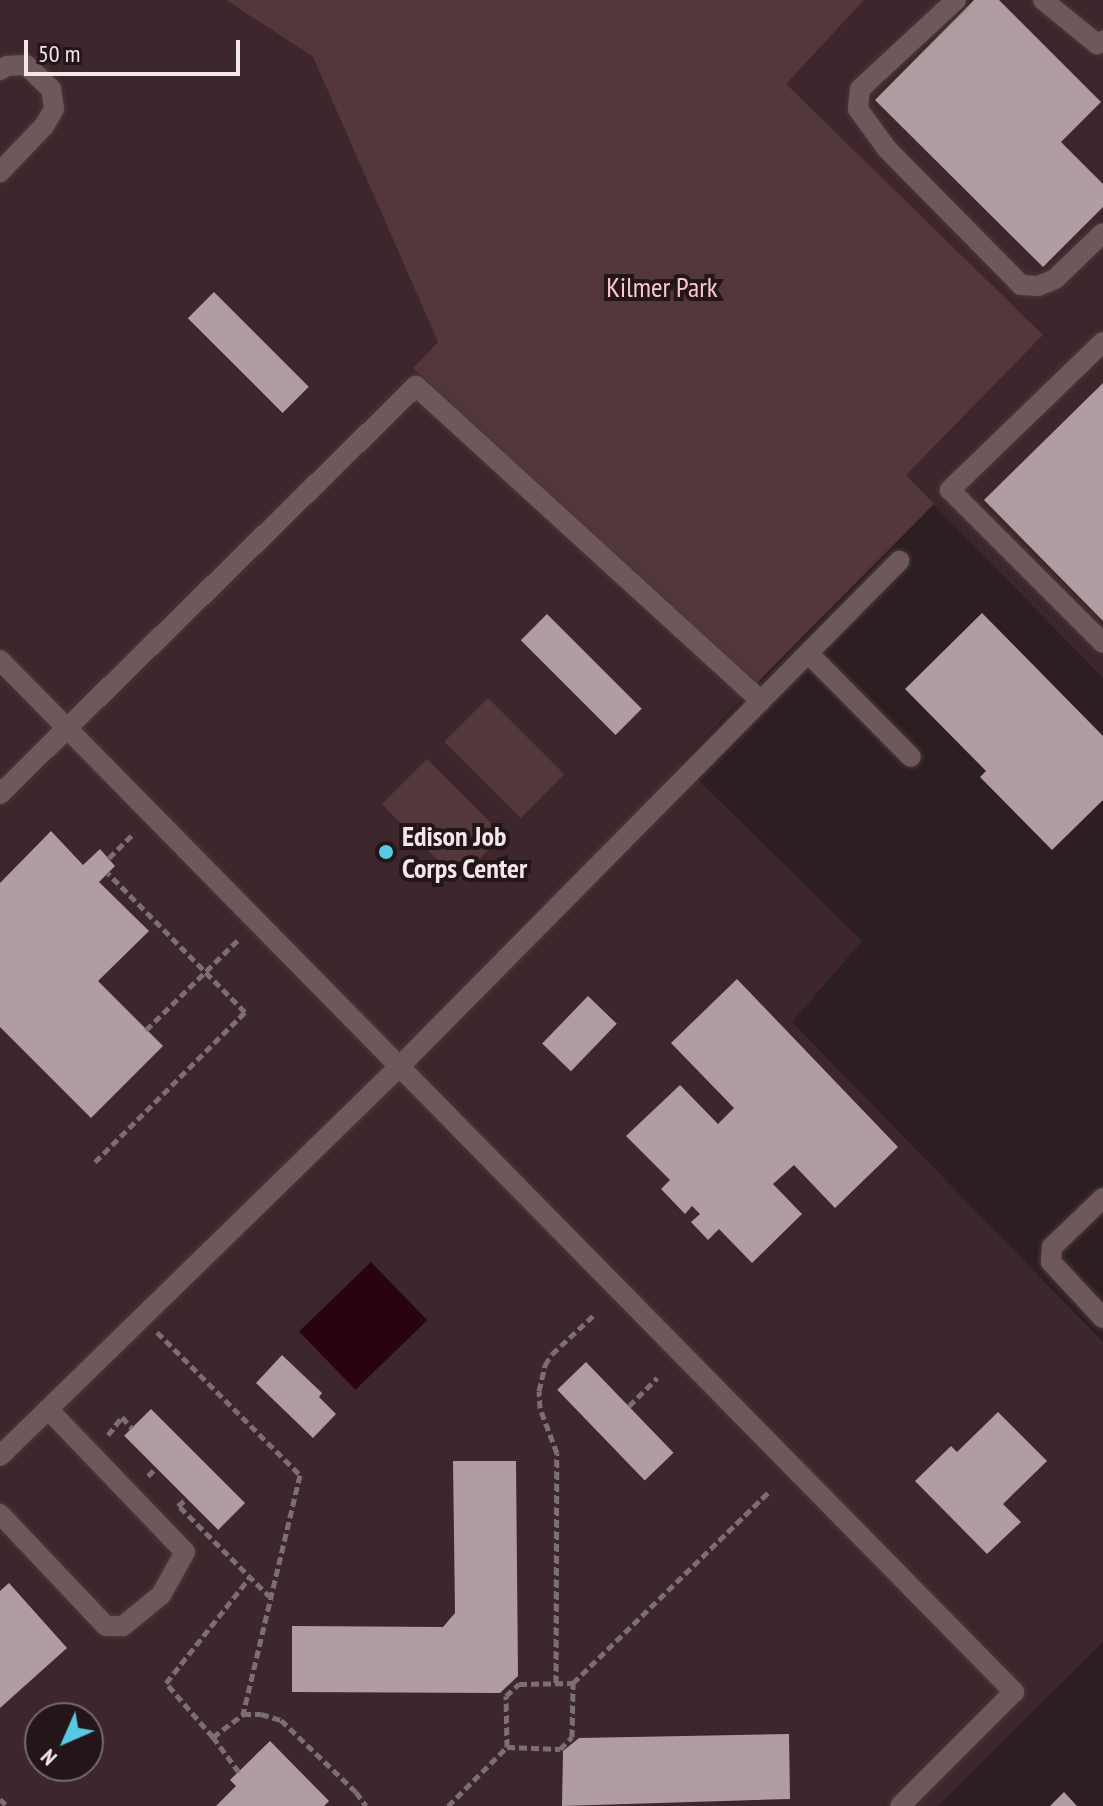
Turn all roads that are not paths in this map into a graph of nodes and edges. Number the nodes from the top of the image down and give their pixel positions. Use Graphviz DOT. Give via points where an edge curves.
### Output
graph roads {
  1 [pos="956,0"];
  2 [pos="1043,0"];
  3 [pos="1101,45"];
  4 [pos="0,70"];
  5 [pos="0,172"];
  6 [pos="1103,233"];
  7 [pos="1103,342"];
  8 [pos="899,561"];
  9 [pos="1103,643"];
  10 [pos="808,653"];
  11 [pos="0,660"];
  12 [pos="761,701"];
  13 [pos="65,728"];
  14 [pos="911,757"];
  15 [pos="0,794"];
  16 [pos="401,1065"];
  17 [pos="1103,1198"];
  18 [pos="1103,1318"];
  19 [pos="48,1409"];
  20 [pos="0,1456"];
  21 [pos="0,1514"];
  22 [pos="900,1806"];
  1 -- 6 [label="lane" via="860,89 858,109 887,149 1021,285 1055,279"];
  2 -- 3 [label="lane"];
  4 -- 5 [label="lane" via="26,65 51,89 54,109"];
  7 -- 9 [label="lane" via="950,490"];
  8 -- 10 [label="lane"];
  10 -- 12 [label="lane"];
  10 -- 14 [label="lane"];
  11 -- 13 [label="lane"];
  12 -- 13 [label="lane" via="416,386"];
  12 -- 16 [label="lane"];
  13 -- 15 [label="lane"];
  13 -- 16 [label="lane"];
  16 -- 19 [label="lane"];
  16 -- 22 [label="lane" via="1014,1692"];
  17 -- 18 [label="lane" via="1052,1247 1051,1262"];
  19 -- 20 [label="lane"];
  19 -- 21 [label="lane" via="185,1552 161,1595 123,1626 106,1626"];
}
